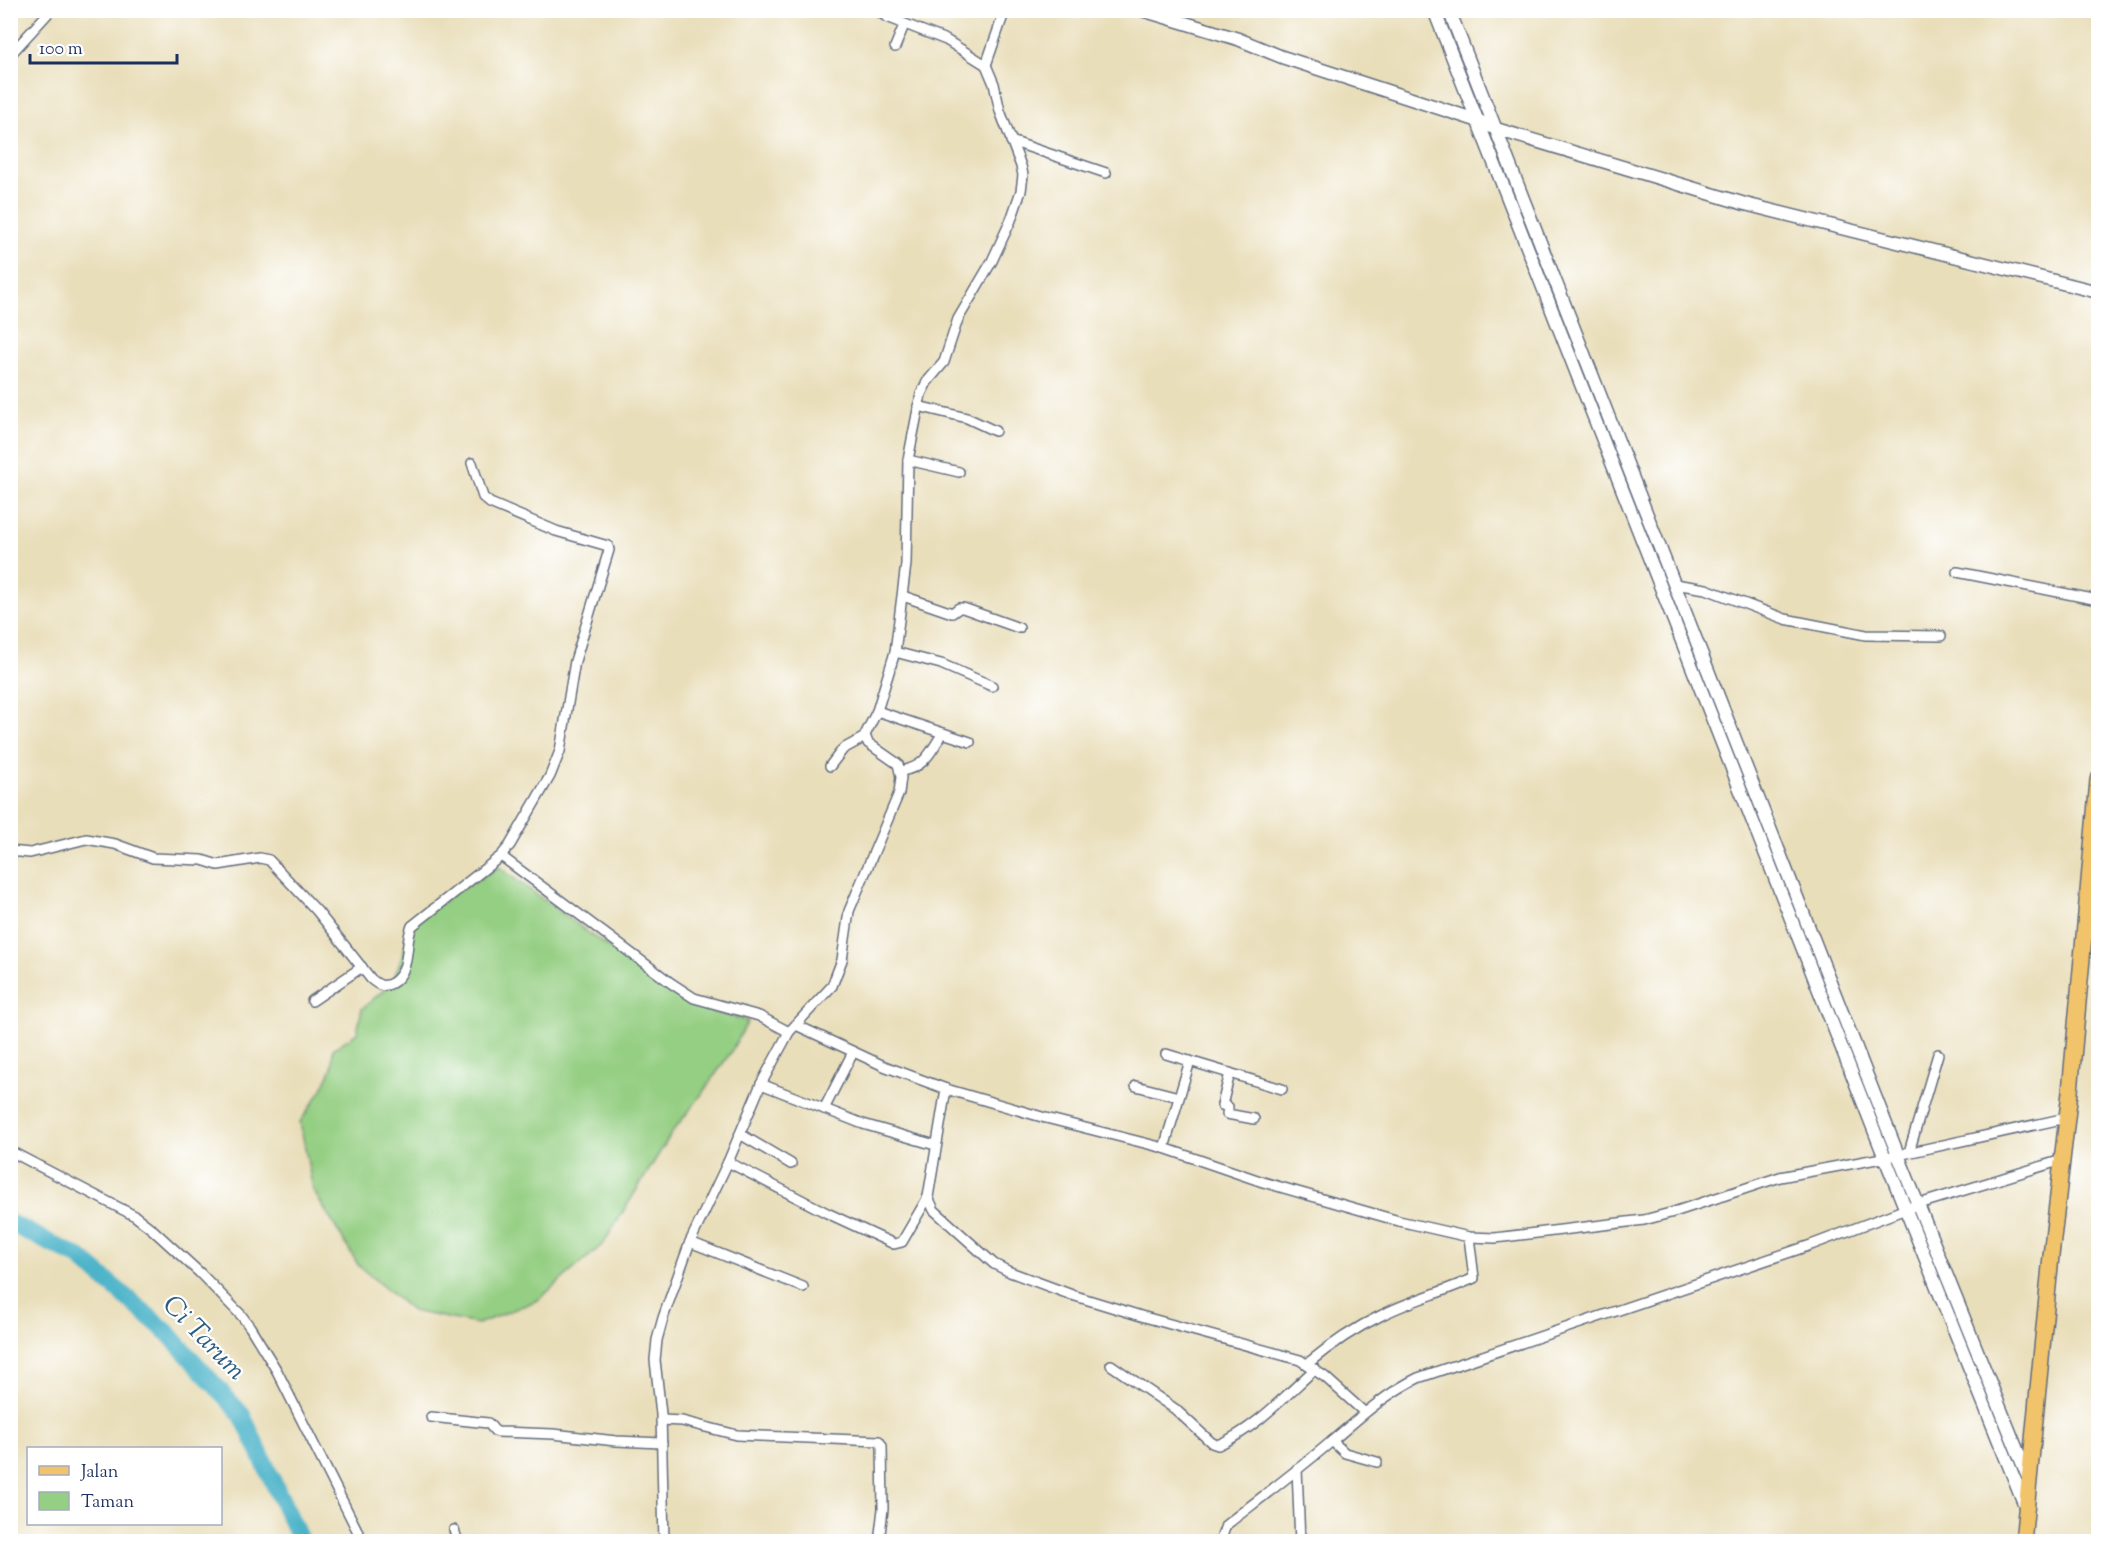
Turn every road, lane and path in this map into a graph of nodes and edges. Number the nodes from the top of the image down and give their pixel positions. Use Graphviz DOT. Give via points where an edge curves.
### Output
graph roads {
  1 [pos="51,10"];
  2 [pos="882,10"];
  3 [pos="1005,10"];
  4 [pos="1142,10"];
  5 [pos="1434,10"];
  6 [pos="1449,10"];
  7 [pos="904,25"];
  8 [pos="895,47"];
  9 [pos="10,55"];
  10 [pos="986,65"];
  11 [pos="1479,121"];
  12 [pos="1496,129"];
  13 [pos="1011,141"];
  14 [pos="1106,173"];
  15 [pos="2098,292"];
  16 [pos="918,406"];
  17 [pos="995,431"];
  18 [pos="908,460"];
  19 [pos="472,463"];
  20 [pos="959,472"];
  21 [pos="1957,572"];
  22 [pos="1674,584"];
  23 [pos="903,596"];
  24 [pos="2098,600"];
  25 [pos="1019,628"];
  26 [pos="1941,636"];
  27 [pos="895,652"];
  28 [pos="992,686"];
  29 [pos="878,711"];
  30 [pos="943,733"];
  31 [pos="865,737"];
  32 [pos="970,742"];
  33 [pos="830,766"];
  34 [pos="901,771"];
  35 [pos="2098,780"];
  36 [pos="10,851"];
  37 [pos="501,856"];
  38 [pos="2091,932"];
  39 [pos="362,967"];
  40 [pos="312,1001"];
  41 [pos="793,1029"];
  42 [pos="853,1052"];
  43 [pos="1166,1054"];
  44 [pos="1938,1054"];
  45 [pos="1190,1061"];
  46 [pos="1230,1073"];
  47 [pos="761,1084"];
  48 [pos="1136,1086"];
  49 [pos="946,1089"];
  50 [pos="1282,1089"];
  51 [pos="1179,1097"];
  52 [pos="824,1109"];
  53 [pos="2066,1118"];
  54 [pos="1254,1119"];
  55 [pos="740,1134"];
  56 [pos="935,1145"];
  57 [pos="1164,1148"];
  58 [pos="10,1151"];
  59 [pos="1903,1153"];
  60 [pos="1885,1158"];
  61 [pos="2062,1160"];
  62 [pos="728,1162"];
  63 [pos="791,1164"];
  64 [pos="928,1197"];
  65 [pos="1919,1204"];
  66 [pos="1906,1209"];
  67 [pos="1469,1237"];
  68 [pos="690,1242"];
  69 [pos="802,1287"];
  70 [pos="1111,1365"];
  71 [pos="1311,1366"];
  72 [pos="1364,1412"];
  73 [pos="431,1418"];
  74 [pos="661,1420"];
  75 [pos="1332,1441"];
  76 [pos="662,1443"];
  77 [pos="1377,1462"];
  78 [pos="1297,1469"];
  79 [pos="2028,1477"];
  80 [pos="2026,1509"];
  81 [pos="454,1530"];
  82 [pos="363,1542"];
  83 [pos="458,1542"];
  84 [pos="664,1542"];
  85 [pos="879,1542"];
  86 [pos="1220,1542"];
  87 [pos="1300,1542"];
  88 [pos="2024,1542"];
  1 -- 9 [label="street"];
  2 -- 7 [label="street" via="882,14"];
  3 -- 10 [label="street"];
  4 -- 11 [label="street"];
  5 -- 11 [label="street"];
  6 -- 12 [label="street"];
  7 -- 8 [label="street"];
  7 -- 10 [label="street" via="946,40"];
  10 -- 13 [label="street"];
  11 -- 12 [label="street"];
  11 -- 60 [label="street"];
  12 -- 15 [label="street" via="1745,204"];
  12 -- 22 [label="street"];
  13 -- 14 [label="street"];
  13 -- 16 [label="street" via="1023,175 1011,220 958,319 945,359 927,382"];
  16 -- 17 [label="street" via="959,416"];
  16 -- 18 [label="street"];
  18 -- 20 [label="street"];
  18 -- 23 [label="street"];
  19 -- 37 [label="street" via="483,497 490,503 556,531 609,547 575,661 555,765"];
  21 -- 24 [label="street"];
  22 -- 26 [label="street" via="1706,589 1785,618 1854,633"];
  22 -- 59 [label="street"];
  23 -- 25 [label="street" via="952,613 963,608"];
  23 -- 27 [label="street"];
  27 -- 28 [label="street" via="941,664"];
  27 -- 29 [label="street"];
  29 -- 30 [label="street"];
  29 -- 31 [label="street"];
  30 -- 32 [label="street"];
  30 -- 34 [label="street" via="921,765"];
  31 -- 33 [label="street" via="843,749"];
  31 -- 34 [label="street" via="896,760"];
  34 -- 41 [label="street" via="896,802 849,911 836,978"];
  35 -- 38 [label="main road"];
  36 -- 39 [label="street" via="30,853 86,839 115,844 153,858 202,860 218,865 269,860"];
  37 -- 39 [label="street" via="412,926 398,978 387,986 378,985"];
  37 -- 41 [label="street" via="694,998"];
  38 -- 53 [label="main road"];
  39 -- 40 [label="street"];
  41 -- 42 [label="street"];
  41 -- 47 [label="street"];
  42 -- 49 [label="street"];
  42 -- 52 [label="street"];
  43 -- 45 [label="street"];
  44 -- 59 [label="street"];
  45 -- 46 [label="street"];
  45 -- 51 [label="street"];
  46 -- 50 [label="street"];
  46 -- 54 [label="street" via="1222,1105 1228,1107 1227,1113"];
  47 -- 52 [label="street"];
  47 -- 55 [label="street"];
  48 -- 51 [label="street"];
  49 -- 56 [label="street"];
  49 -- 57 [label="street"];
  51 -- 57 [label="street"];
  52 -- 56 [label="street"];
  53 -- 59 [label="street"];
  53 -- 61 [label="main road"];
  55 -- 62 [label="street"];
  55 -- 63 [label="street"];
  56 -- 64 [label="street"];
  57 -- 67 [label="street" via="1263,1182"];
  58 -- 82 [label="street" via="135,1216 241,1315 277,1371"];
  59 -- 60 [label="street"];
  59 -- 65 [label="street"];
  60 -- 66 [label="street"];
  60 -- 67 [label="street" via="1780,1177 1644,1220 1495,1238"];
  61 -- 65 [label="street"];
  61 -- 79 [label="main road"];
  62 -- 64 [label="street" via="894,1244 902,1242"];
  62 -- 68 [label="street"];
  64 -- 71 [label="street" via="934,1210 994,1264 1010,1272 1072,1295 1271,1350"];
  65 -- 66 [label="street"];
  65 -- 79 [label="street"];
  66 -- 72 [label="street" via="1418,1378"];
  66 -- 80 [label="street"];
  67 -- 71 [label="street" via="1474,1278 1383,1314 1333,1343"];
  68 -- 69 [label="street"];
  68 -- 74 [label="street" via="657,1340"];
  70 -- 71 [label="street" via="1175,1409 1218,1445 1260,1417"];
  71 -- 72 [label="street"];
  72 -- 75 [label="street"];
  73 -- 76 [label="street" via="488,1423 498,1432"];
  74 -- 76 [label="street"];
  74 -- 85 [label="street" via="682,1421 737,1435 879,1441 883,1509"];
  75 -- 77 [label="street" via="1345,1453"];
  75 -- 78 [label="street"];
  76 -- 84 [label="street"];
  78 -- 86 [label="street" via="1226,1525"];
  78 -- 87 [label="street"];
  79 -- 80 [label="main road"];
  80 -- 88 [label="main road"];
  81 -- 83 [label="street"];
}
